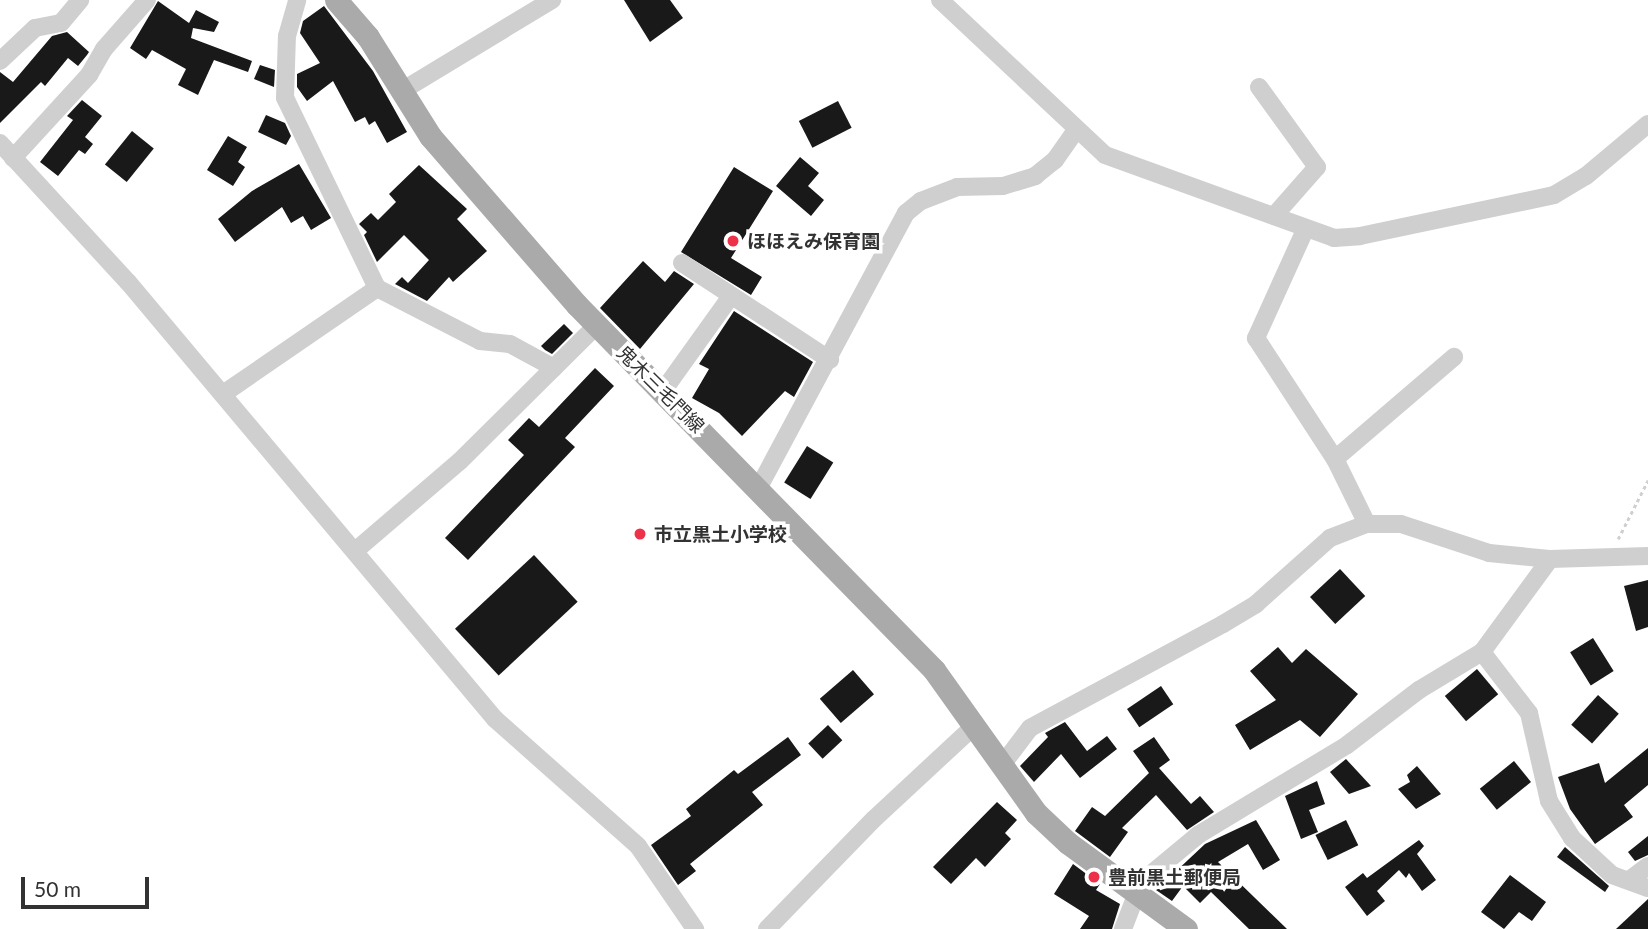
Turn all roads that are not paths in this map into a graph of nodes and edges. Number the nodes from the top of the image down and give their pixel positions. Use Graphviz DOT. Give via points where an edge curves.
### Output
graph roads {
  1 [pos="80,0"];
  2 [pos="147,0"];
  3 [pos="298,0"];
  4 [pos="336,0"];
  5 [pos="552,0"];
  6 [pos="940,0"];
  7 [pos="0,61"];
  8 [pos="1259,87"];
  9 [pos="400,92"];
  10 [pos="1648,124"];
  11 [pos="1075,131"];
  12 [pos="0,143"];
  13 [pos="13,158"];
  14 [pos="1274,216"];
  15 [pos="1305,230"];
  16 [pos="682,263"];
  17 [pos="377,288"];
  18 [pos="731,296"];
  19 [pos="597,325"];
  20 [pos="1454,357"];
  21 [pos="830,360"];
  22 [pos="554,368"];
  23 [pos="663,391"];
  24 [pos="223,394"];
  25 [pos="1335,459"];
  26 [pos="759,487"];
  27 [pos="1367,524"];
  28 [pos="355,551"];
  29 [pos="1648,556"];
  30 [pos="1550,559"];
  31 [pos="1482,653"];
  32 [pos="975,725"];
  33 [pos="1002,765"];
  34 [pos="1648,866"];
  35 [pos="1632,878"];
  36 [pos="1648,888"];
  37 [pos="1135,890"];
  38 [pos="695,929"];
  39 [pos="768,929"];
  40 [pos="1123,929"];
  41 [pos="1186,929"];
  1 -- 7 [label="street" via="61,23 35,28"];
  2 -- 13 [label="street" via="104,49 89,75"];
  3 -- 17 [label="street" via="287,36 285,97"];
  4 -- 9 [label="main road, 鬼木三毛門線" via="368,37"];
  5 -- 9 [label="street"];
  6 -- 11 [label="street"];
  8 -- 14 [label="street" via="1317,167"];
  9 -- 19 [label="main road, 鬼木三毛門線" via="430,136"];
  10 -- 15 [label="street" via="1586,176 1544,198 1360,236 1334,238"];
  11 -- 14 [label="street" via="1105,155"];
  11 -- 21 [label="street" via="1055,160 1035,176 1003,186 957,187 914,206 901,220"];
  12 -- 13 [label="street"];
  13 -- 24 [label="street"];
  14 -- 15 [label="street"];
  15 -- 25 [label="street" via="1256,338"];
  16 -- 18 [label="street"];
  17 -- 22 [label="street" via="480,341 510,344"];
  17 -- 24 [label="street"];
  18 -- 21 [label="street"];
  18 -- 23 [label="street"];
  19 -- 22 [label="street"];
  19 -- 23 [label="main road, 鬼木三毛門線"];
  20 -- 25 [label="street"];
  21 -- 26 [label="street"];
  22 -- 28 [label="street" via="460,461"];
  23 -- 26 [label="main road, 鬼木三毛門線"];
  24 -- 28 [label="street"];
  25 -- 27 [label="street"];
  26 -- 32 [label="main road, 鬼木三毛門線" via="915,650"];
  27 -- 30 [label="street" via="1401,524 1489,554"];
  27 -- 33 [label="street" via="1330,538 1256,604 1223,625 1030,728"];
  28 -- 38 [label="street" via="495,719 638,846"];
  29 -- 30 [label="street"];
  30 -- 31 [label="street"];
  31 -- 35 [label="street" via="1530,713 1549,801 1572,838 1612,875"];
  31 -- 37 [label="street" via="1408,697 1347,746 1198,835"];
  32 -- 33 [label="main road, 鬼木三毛門線"];
  32 -- 39 [label="street" via="874,819"];
  33 -- 37 [label="main road, 鬼木三毛門線" via="1036,813 1068,843"];
  34 -- 35 [label="street"];
  35 -- 36 [label="street"];
  37 -- 40 [label="street"];
  37 -- 41 [label="main road"];
}
